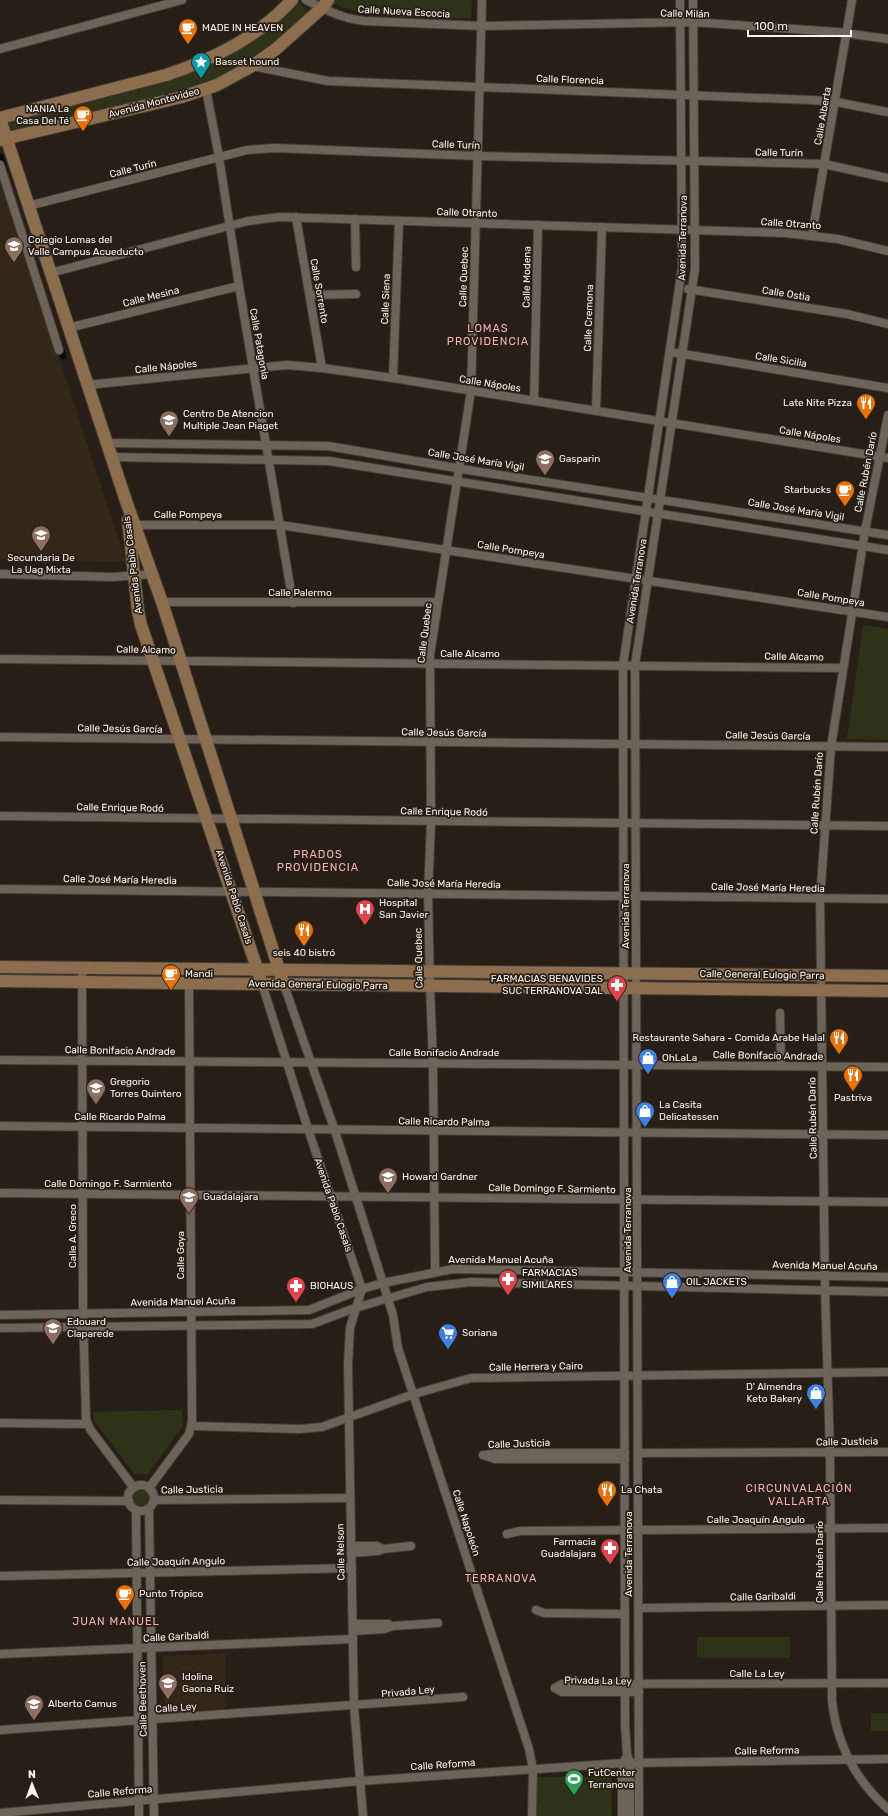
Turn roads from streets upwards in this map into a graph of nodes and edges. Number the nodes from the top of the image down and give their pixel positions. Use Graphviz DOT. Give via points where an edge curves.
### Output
graph roads {
  1 [pos="182,0"];
  2 [pos="292,0"];
  3 [pos="306,0"];
  4 [pos="482,0"];
  5 [pos="680,0"];
  6 [pos="692,0"];
  7 [pos="852,0"];
  8 [pos="325,4"];
  9 [pos="693,22"];
  10 [pos="680,23"];
  11 [pos="482,26"];
  12 [pos="846,33"];
  13 [pos="888,39"];
  14 [pos="0,49"];
  15 [pos="252,66"];
  16 [pos="480,87"];
  17 [pos="206,89"];
  18 [pos="681,95"];
  19 [pos="694,95"];
  20 [pos="836,102"];
  21 [pos="888,112"];
  22 [pos="0,118"];
  23 [pos="2,141"];
  24 [pos="478,156"];
  25 [pos="219,157"];
  26 [pos="681,160"];
  27 [pos="694,161"];
  28 [pos="824,164"];
  29 [pos="0,165"];
  30 [pos="888,178"];
  31 [pos="28,206"];
  32 [pos="296,217"];
  33 [pos="355,219"];
  34 [pos="399,221"];
  35 [pos="476,224"];
  36 [pos="538,225"];
  37 [pos="230,226"];
  38 [pos="602,227"];
  39 [pos="682,229"];
  40 [pos="694,229"];
  41 [pos="812,235"];
  42 [pos="888,251"];
  43 [pos="356,267"];
  44 [pos="50,274"];
  45 [pos="239,286"];
  46 [pos="680,287"];
  47 [pos="692,290"];
  48 [pos="310,294"];
  49 [pos="356,294"];
  50 [pos="888,324"];
  51 [pos="68,328"];
  52 [pos="59,350"];
  53 [pos="671,352"];
  54 [pos="682,354"];
  55 [pos="253,368"];
  56 [pos="322,368"];
  57 [pos="393,378"];
  58 [pos="87,385"];
  59 [pos="888,388"];
  60 [pos="471,391"];
  61 [pos="534,401"];
  62 [pos="596,410"];
  63 [pos="888,414"];
  64 [pos="660,420"];
  65 [pos="671,422"];
  66 [pos="107,443"];
  67 [pos="266,446"];
  68 [pos="879,456"];
  69 [pos="111,457"];
  70 [pos="888,458"];
  71 [pos="268,459"];
  72 [pos="459,468"];
  73 [pos="457,481"];
  74 [pos="648,497"];
  75 [pos="659,499"];
  76 [pos="646,512"];
  77 [pos="658,514"];
  78 [pos="132,524"];
  79 [pos="280,525"];
  80 [pos="865,531"];
  81 [pos="888,534"];
  82 [pos="862,546"];
  83 [pos="446,550"];
  84 [pos="888,550"];
  85 [pos="0,574"];
  86 [pos="152,574"];
  87 [pos="134,576"];
  88 [pos="636,579"];
  89 [pos="647,581"];
  90 [pos="162,602"];
  91 [pos="438,602"];
  92 [pos="294,603"];
  93 [pos="852,612"];
  94 [pos="888,617"];
  95 [pos="0,659"];
  96 [pos="155,660"];
  97 [pos="180,661"];
  98 [pos="430,664"];
  99 [pos="623,665"];
  100 [pos="635,665"];
  101 [pos="843,668"];
  102 [pos="0,738"];
  103 [pos="181,740"];
  104 [pos="206,741"];
  105 [pos="431,743"];
  106 [pos="623,745"];
  107 [pos="635,745"];
  108 [pos="831,747"];
  109 [pos="888,747"];
  110 [pos="0,816"];
  111 [pos="208,820"];
  112 [pos="232,820"];
  113 [pos="431,822"];
  114 [pos="624,824"];
  115 [pos="636,824"];
  116 [pos="825,825"];
  117 [pos="888,826"];
  118 [pos="0,889"];
  119 [pos="232,891"];
  120 [pos="254,892"];
  121 [pos="428,894"];
  122 [pos="624,896"];
  123 [pos="636,896"];
  124 [pos="820,899"];
  125 [pos="888,899"];
  126 [pos="0,967"];
  127 [pos="82,968"];
  128 [pos="258,969"];
  129 [pos="279,969"];
  130 [pos="429,970"];
  131 [pos="624,973"];
  132 [pos="636,973"];
  133 [pos="822,976"];
  134 [pos="888,976"];
  135 [pos="0,981"];
  136 [pos="82,982"];
  137 [pos="190,983"];
  138 [pos="262,984"];
  139 [pos="284,985"];
  140 [pos="430,986"];
  141 [pos="624,989"];
  142 [pos="637,989"];
  143 [pos="822,991"];
  144 [pos="888,991"];
  145 [pos="780,1013"];
  146 [pos="0,1060"];
  147 [pos="82,1060"];
  148 [pos="190,1061"];
  149 [pos="287,1062"];
  150 [pos="310,1062"];
  151 [pos="433,1063"];
  152 [pos="624,1065"];
  153 [pos="637,1065"];
  154 [pos="781,1066"];
  155 [pos="822,1067"];
  156 [pos="888,1067"];
  157 [pos="0,1126"];
  158 [pos="82,1126"];
  159 [pos="190,1127"];
  160 [pos="308,1128"];
  161 [pos="335,1131"];
  162 [pos="434,1131"];
  163 [pos="624,1134"];
  164 [pos="638,1134"];
  165 [pos="823,1135"];
  166 [pos="888,1135"];
  167 [pos="0,1193"];
  168 [pos="83,1194"];
  169 [pos="190,1195"];
  170 [pos="330,1196"];
  171 [pos="355,1196"];
  172 [pos="434,1197"];
  173 [pos="624,1199"];
  174 [pos="638,1200"];
  175 [pos="824,1202"];
  176 [pos="888,1202"];
  177 [pos="435,1272"];
  178 [pos="625,1272"];
  179 [pos="638,1272"];
  180 [pos="825,1276"];
  181 [pos="888,1277"];
  182 [pos="383,1283"];
  183 [pos="625,1286"];
  184 [pos="638,1286"];
  185 [pos="362,1289"];
  186 [pos="825,1290"];
  187 [pos="888,1292"];
  188 [pos="388,1298"];
  189 [pos="355,1308"];
  190 [pos="191,1312"];
  191 [pos="83,1314"];
  192 [pos="0,1315"];
  193 [pos="191,1324"];
  194 [pos="83,1326"];
  195 [pos="0,1328"];
  196 [pos="888,1372"];
  197 [pos="828,1373"];
  198 [pos="625,1376"];
  199 [pos="639,1376"];
  200 [pos="414,1394"];
  201 [pos="349,1417"];
  202 [pos="0,1423"];
  203 [pos="87,1424"];
  204 [pos="192,1426"];
  205 [pos="888,1452"];
  206 [pos="639,1453"];
  207 [pos="830,1453"];
  208 [pos="575,1456"];
  209 [pos="625,1456"];
  210 [pos="134,1488"];
  211 [pos="150,1488"];
  212 [pos="350,1498"];
  213 [pos="0,1500"];
  214 [pos="154,1500"];
  215 [pos="129,1501"];
  216 [pos="149,1509"];
  217 [pos="136,1510"];
  218 [pos="888,1528"];
  219 [pos="829,1529"];
  220 [pos="625,1533"];
  221 [pos="639,1533"];
  222 [pos="410,1546"];
  223 [pos="351,1550"];
  224 [pos="352,1568"];
  225 [pos="136,1573"];
  226 [pos="150,1573"];
  227 [pos="0,1576"];
  228 [pos="888,1605"];
  229 [pos="830,1606"];
  230 [pos="639,1608"];
  231 [pos="604,1611"];
  232 [pos="625,1611"];
  233 [pos="438,1623"];
  234 [pos="353,1632"];
  235 [pos="137,1648"];
  236 [pos="152,1648"];
  237 [pos="0,1654"];
  238 [pos="888,1683"];
  239 [pos="831,1684"];
  240 [pos="589,1688"];
  241 [pos="639,1688"];
  242 [pos="625,1689"];
  243 [pos="463,1697"];
  244 [pos="354,1706"];
  245 [pos="154,1720"];
  246 [pos="138,1721"];
  247 [pos="0,1730"];
  248 [pos="888,1759"];
  249 [pos="848,1760"];
  250 [pos="631,1763"];
  251 [pos="533,1769"];
  252 [pos="360,1781"];
  253 [pos="154,1800"];
  254 [pos="139,1801"];
  255 [pos="888,1809"];
  256 [pos="0,1813"];
  257 [pos="139,1816"];
  258 [pos="154,1816"];
  259 [pos="363,1816"];
  260 [pos="532,1816"];
  261 [pos="622,1816"];
  262 [pos="630,1816"];
  263 [pos="640,1816"];
  1 -- 14 [label="street"];
  2 -- 22 [label="street" via="263,28 215,56 191,66 166,75"];
  3 -- 8 [label="street, Calle Nueva Escocia"];
  4 -- 11 [label="street, Calle Quebec"];
  5 -- 10 [label="street, Avenida Terranova"];
  6 -- 9 [label="street, Avenida Terranova"];
  7 -- 12 [label="street, Calle Alberta"];
  8 -- 11 [label="street, Calle Nueva Escocia" via="350,20"];
  8 -- 15 [label="street, Avenida Montevideo" via="292,36"];
  9 -- 10 [label="street, Calle Milán"];
  9 -- 12 [label="street, Calle Milán"];
  9 -- 19 [label="street, Avenida Terranova"];
  10 -- 11 [label="street, Calle Milán"];
  10 -- 18 [label="street, Avenida Terranova"];
  11 -- 16 [label="street, Calle Quebec"];
  12 -- 13 [label="street, Calle Milán"];
  12 -- 20 [label="street, Calle Alberta"];
  15 -- 16 [label="street, Calle Florencia" via="328,81"];
  15 -- 17 [label="street, Avenida Montevideo"];
  16 -- 18 [label="street, Calle Florencia"];
  16 -- 24 [label="street, Calle Quebec"];
  17 -- 23 [label="street, Avenida Montevideo"];
  17 -- 25 [label="street, Calle Patagonia"];
  18 -- 19 [label="street, Calle Florencia"];
  18 -- 26 [label="street, Avenida Terranova"];
  19 -- 20 [label="street, Calle Florencia"];
  19 -- 27 [label="street, Avenida Terranova"];
  20 -- 21 [label="street, Calle Florencia"];
  20 -- 28 [label="street, Calle Alberta"];
  22 -- 23 [label="street, Avenida Pablo Casals"];
  23 -- 31 [label="street, Avenida Pablo Casals"];
  24 -- 25 [label="street, Calle Turín" via="275,148 247,150"];
  24 -- 26 [label="street, Calle Turín"];
  24 -- 35 [label="street, Calle Quebec"];
  25 -- 31 [label="street, Calle Turín"];
  25 -- 37 [label="street, Calle Patagonia"];
  26 -- 27 [label="street, Calle Turín"];
  26 -- 39 [label="street, Avenida Terranova"];
  27 -- 28 [label="street, Calle Turín"];
  27 -- 40 [label="street, Avenida Terranova"];
  28 -- 30 [label="street, Calle Turín"];
  28 -- 41 [label="street, Calle Alberta"];
  29 -- 52 [label="street"];
  31 -- 44 [label="street, Avenida Pablo Casals"];
  32 -- 33 [label="street, Calle Otranto"];
  32 -- 37 [label="street, Calle Otranto" via="262,219"];
  32 -- 48 [label="street, Calle Sorrento"];
  33 -- 34 [label="street, Calle Otranto"];
  33 -- 43 [label="street"];
  34 -- 35 [label="street, Calle Otranto"];
  34 -- 57 [label="street, Calle Siena"];
  35 -- 36 [label="street, Calle Otranto"];
  35 -- 60 [label="street, Calle Quebec"];
  36 -- 38 [label="street, Calle Otranto"];
  36 -- 61 [label="street, Calle Modena"];
  37 -- 44 [label="street, Calle Otranto"];
  37 -- 45 [label="street, Calle Patagonia"];
  38 -- 39 [label="street, Calle Otranto"];
  38 -- 62 [label="street, Calle Cremona"];
  39 -- 40 [label="street, Calle Otranto"];
  39 -- 46 [label="street, Avenida Terranova"];
  40 -- 41 [label="street, Calle Otranto"];
  40 -- 47 [label="street, Avenida Terranova" via="695,269"];
  41 -- 42 [label="street, Calle Otranto"];
  44 -- 51 [label="street, Avenida Pablo Casals"];
  45 -- 51 [label="street, Calle Mesina"];
  45 -- 55 [label="street, Calle Patagonia"];
  46 -- 47 [label="street, Calle Ostia"];
  46 -- 53 [label="street, Avenida Terranova"];
  47 -- 50 [label="street, Calle Ostia" via="847,314"];
  47 -- 54 [label="street, Avenida Terranova"];
  48 -- 49 [label="street"];
  48 -- 56 [label="street, Calle Sorrento"];
  51 -- 58 [label="street, Avenida Pablo Casals"];
  53 -- 54 [label="street, Calle Sicilia"];
  53 -- 64 [label="street, Avenida Terranova"];
  54 -- 59 [label="street, Calle Sicilia"];
  54 -- 65 [label="street, Avenida Terranova"];
  55 -- 56 [label="street, Calle Nápoles" via="287,365"];
  55 -- 58 [label="street, Calle Nápoles"];
  55 -- 67 [label="street, Calle Patagonia"];
  56 -- 57 [label="street, Calle Nápoles"];
  57 -- 60 [label="street, Calle Nápoles"];
  58 -- 66 [label="street, Avenida Pablo Casals"];
  60 -- 61 [label="street, Calle Nápoles"];
  60 -- 72 [label="street, Calle Quebec"];
  61 -- 62 [label="street, Calle Nápoles"];
  62 -- 64 [label="street, Calle Nápoles"];
  63 -- 68 [label="street, Calle Rubén Darío"];
  64 -- 65 [label="street, Calle Nápoles"];
  64 -- 74 [label="street, Avenida Terranova"];
  65 -- 68 [label="street, Calle Nápoles"];
  65 -- 75 [label="street, Avenida Terranova"];
  66 -- 67 [label="street, Calle José María Vigil"];
  66 -- 69 [label="street, Avenida Pablo Casals"];
  67 -- 71 [label="street, Calle Patagonia"];
  67 -- 72 [label="street, Calle José María Vigil" via="328,446"];
  68 -- 70 [label="street, Calle Nápoles"];
  68 -- 80 [label="street, Calle Rubén Darío"];
  69 -- 71 [label="street"];
  69 -- 78 [label="street, Avenida Pablo Casals"];
  71 -- 73 [label="street" via="329,461"];
  71 -- 79 [label="street, Calle Patagonia"];
  72 -- 73 [label="street, Calle Quebec"];
  72 -- 74 [label="street, Calle José María Vigil"];
  73 -- 76 [label="street"];
  73 -- 83 [label="street, Calle Quebec"];
  74 -- 75 [label="street, Calle José María Vigil"];
  74 -- 76 [label="street, Avenida Terranova"];
  75 -- 77 [label="street, Avenida Terranova"];
  75 -- 80 [label="street, Calle José María Vigil"];
  76 -- 77 [label="street"];
  76 -- 88 [label="street, Avenida Terranova"];
  77 -- 82 [label="street"];
  77 -- 89 [label="street, Avenida Terranova"];
  78 -- 79 [label="street, Calle Pompeya"];
  78 -- 86 [label="street, Avenida Pablo Casals"];
  78 -- 87 [label="street, Avenida Pablo Casals"];
  79 -- 83 [label="street, Calle Pompeya"];
  79 -- 92 [label="street, Calle Patagonia"];
  80 -- 81 [label="street, Calle José María Vigil"];
  80 -- 82 [label="street, Calle Rubén Darío"];
  82 -- 84 [label="street"];
  82 -- 93 [label="street, Calle Rubén Darío"];
  83 -- 88 [label="street, Calle Pompeya"];
  83 -- 91 [label="street, Calle Quebec"];
  85 -- 87 [label="street"];
  86 -- 87 [label="street"];
  86 -- 90 [label="street, Avenida Pablo Casals"];
  87 -- 96 [label="street, Avenida Pablo Casals" via="138,611"];
  88 -- 89 [label="street, Calle Pompeya"];
  88 -- 99 [label="street, Avenida Terranova"];
  89 -- 93 [label="street, Calle Pompeya"];
  89 -- 100 [label="street, Avenida Terranova"];
  90 -- 92 [label="street, Calle Palermo"];
  90 -- 97 [label="street, Avenida Pablo Casals"];
  91 -- 92 [label="street, Calle Palermo"];
  91 -- 98 [label="street, Calle Quebec"];
  93 -- 94 [label="street, Calle Pompeya"];
  93 -- 101 [label="street, Calle Rubén Darío"];
  95 -- 96 [label="street, Calle Alcamo"];
  96 -- 97 [label="street, Calle Alcamo"];
  96 -- 103 [label="street, Avenida Pablo Casals"];
  97 -- 98 [label="street, Calle Alcamo"];
  97 -- 104 [label="street, Avenida Pablo Casals"];
  98 -- 99 [label="street, Calle Alcamo"];
  98 -- 105 [label="street, Calle Quebec"];
  99 -- 100 [label="street, Calle Alcamo"];
  99 -- 106 [label="street, Avenida Terranova"];
  100 -- 101 [label="street, Calle Alcamo"];
  100 -- 107 [label="street, Avenida Terranova"];
  101 -- 108 [label="street, Calle Rubén Darío"];
  102 -- 103 [label="street, Calle Jesús García"];
  103 -- 104 [label="street, Calle Jesús García"];
  103 -- 111 [label="street, Avenida Pablo Casals"];
  104 -- 105 [label="street, Calle Jesús García"];
  104 -- 112 [label="street, Avenida Pablo Casals"];
  105 -- 106 [label="street, Calle Jesús García"];
  105 -- 113 [label="street, Calle Quebec"];
  106 -- 107 [label="street, Calle Jesús García"];
  106 -- 114 [label="street, Avenida Terranova"];
  107 -- 108 [label="street, Calle Jesús García"];
  107 -- 115 [label="street, Avenida Terranova"];
  108 -- 109 [label="street, Calle Jesús García"];
  108 -- 116 [label="street, Calle Rubén Darío"];
  110 -- 111 [label="street, Calle Enrique Rodó"];
  111 -- 112 [label="street, Calle Enrique Rodó"];
  111 -- 119 [label="street, Avenida Pablo Casals"];
  112 -- 113 [label="street, Calle Enrique Rodó"];
  112 -- 120 [label="street, Avenida Pablo Casals"];
  113 -- 114 [label="street, Calle Enrique Rodó"];
  113 -- 121 [label="street, Calle Quebec"];
  114 -- 115 [label="street, Calle Enrique Rodó"];
  114 -- 122 [label="street, Avenida Terranova"];
  115 -- 116 [label="street, Calle Enrique Rodó"];
  115 -- 123 [label="street, Avenida Terranova"];
  116 -- 117 [label="street, Calle Enrique Rodó"];
  116 -- 124 [label="street, Calle Rubén Darío"];
  118 -- 119 [label="street, Calle José María Heredia"];
  119 -- 120 [label="street, Calle José María Heredia"];
  119 -- 128 [label="street, Avenida Pablo Casals"];
  120 -- 121 [label="street, Calle José María Heredia"];
  120 -- 129 [label="street, Avenida Pablo Casals"];
  121 -- 122 [label="street, Calle José María Heredia"];
  121 -- 130 [label="street, Calle Quebec"];
  122 -- 123 [label="street, Calle José María Heredia"];
  122 -- 131 [label="street, Avenida Terranova"];
  123 -- 124 [label="street, Calle José María Heredia"];
  123 -- 132 [label="street, Avenida Terranova"];
  124 -- 125 [label="street, Calle José María Heredia"];
  124 -- 133 [label="street, Calle Rubén Darío"];
  126 -- 127 [label="street, Avenida General Eulogio Parra"];
  127 -- 128 [label="street, Avenida General Eulogio Parra"];
  127 -- 136 [label="street, Calle A. Greco"];
  128 -- 129 [label="street, Avenida General Eulogio Parra"];
  128 -- 138 [label="street, Avenida Pablo Casals"];
  129 -- 130 [label="street, Avenida General Eulogio Parra"];
  129 -- 139 [label="street, Avenida Pablo Casals"];
  130 -- 131 [label="street, Avenida General Eulogio Parra"];
  130 -- 140 [label="street, Calle Quebec"];
  131 -- 132 [label="street, Avenida General Eulogio Parra"];
  131 -- 141 [label="street, Avenida Terranova"];
  132 -- 133 [label="street, Calle General Eulogio Parra"];
  132 -- 142 [label="street, Avenida Terranova"];
  133 -- 134 [label="street, Calle General Eulogio Parra"];
  133 -- 143 [label="street, Calle Rubén Darío"];
  135 -- 136 [label="street, Avenida General Eulogio Parra"];
  136 -- 137 [label="street, Avenida General Eulogio Parra"];
  136 -- 147 [label="street, Calle A. Greco"];
  137 -- 138 [label="street, Avenida General Eulogio Parra"];
  137 -- 148 [label="street, Calle Goya"];
  138 -- 139 [label="street, Avenida General Eulogio Parra"];
  138 -- 149 [label="street, Avenida Pablo Casals"];
  139 -- 140 [label="street, Avenida General Eulogio Parra"];
  139 -- 150 [label="street, Avenida Pablo Casals"];
  140 -- 141 [label="street, Avenida General Eulogio Parra"];
  140 -- 151 [label="street, Calle Quebec"];
  141 -- 142 [label="street, Avenida General Eulogio Parra"];
  141 -- 152 [label="street, Avenida Terranova"];
  142 -- 143 [label="street, Calle General Eulogio Parra"];
  142 -- 153 [label="street, Avenida Terranova"];
  143 -- 144 [label="street, Calle General Eulogio Parra"];
  143 -- 155 [label="street, Calle Rubén Darío"];
  145 -- 154 [label="street"];
  146 -- 147 [label="street, Calle Bonifacio Andrade"];
  147 -- 148 [label="street, Calle Bonifacio Andrade"];
  147 -- 158 [label="street, Calle A. Greco"];
  148 -- 149 [label="street, Calle Bonifacio Andrade"];
  148 -- 159 [label="street, Calle Goya"];
  149 -- 150 [label="street, Calle Bonifacio Andrade"];
  149 -- 160 [label="street, Avenida Pablo Casals"];
  150 -- 151 [label="street, Calle Bonifacio Andrade"];
  150 -- 161 [label="street, Avenida Pablo Casals"];
  151 -- 152 [label="street, Calle Bonifacio Andrade"];
  151 -- 162 [label="street, Calle Quebec"];
  152 -- 153 [label="street, Calle Bonifacio Andrade"];
  152 -- 163 [label="street, Avenida Terranova"];
  153 -- 154 [label="street, Calle Bonifacio Andrade"];
  153 -- 164 [label="street, Avenida Terranova"];
  154 -- 155 [label="street, Calle Bonifacio Andrade"];
  155 -- 156 [label="street, Calle Bonifacio Andrade"];
  155 -- 165 [label="street, Calle Rubén Darío"];
  157 -- 158 [label="street, Calle Ricardo Palma"];
  158 -- 159 [label="street, Calle Ricardo Palma"];
  158 -- 168 [label="street, Calle A. Greco"];
  159 -- 160 [label="street, Calle Ricardo Palma"];
  159 -- 169 [label="street, Calle Goya"];
  160 -- 161 [label="street, Calle Ricardo Palma"];
  160 -- 170 [label="street, Avenida Pablo Casals"];
  161 -- 162 [label="street, Calle Ricardo Palma"];
  161 -- 171 [label="street, Avenida Pablo Casals"];
  162 -- 163 [label="street, Calle Ricardo Palma"];
  162 -- 172 [label="street, Calle Quebec"];
  163 -- 164 [label="street, Calle Ricardo Palma"];
  163 -- 173 [label="street, Avenida Terranova"];
  164 -- 165 [label="street, Calle Ricardo Palma"];
  164 -- 174 [label="street, Avenida Terranova"];
  165 -- 166 [label="street, Calle Ricardo Palma"];
  165 -- 175 [label="street, Calle Rubén Darío"];
  167 -- 168 [label="street, Calle Domingo F. Sarmiento"];
  168 -- 169 [label="street, Calle Domingo F. Sarmiento"];
  168 -- 191 [label="street, Calle A. Greco"];
  169 -- 170 [label="street, Calle Domingo F. Sarmiento"];
  169 -- 190 [label="street, Calle Goya"];
  170 -- 171 [label="street, Calle Domingo F. Sarmiento"];
  170 -- 185 [label="street, Avenida Pablo Casals"];
  171 -- 172 [label="street, Calle Domingo F. Sarmiento"];
  171 -- 182 [label="street, Avenida Pablo Casals"];
  172 -- 173 [label="street, Calle Domingo F. Sarmiento"];
  172 -- 177 [label="street, Calle Quebec"];
  173 -- 174 [label="street, Calle Domingo F. Sarmiento"];
  173 -- 178 [label="street, Avenida Terranova"];
  174 -- 175 [label="street, Calle Domingo F. Sarmiento"];
  174 -- 179 [label="street, Avenida Terranova"];
  175 -- 176 [label="street, Calle Domingo F. Sarmiento"];
  175 -- 180 [label="street, Calle Rubén Darío"];
  177 -- 178 [label="street, Avenida Manuel Acuña" via="469,1268"];
  177 -- 182 [label="street, Avenida Manuel Acuña"];
  178 -- 179 [label="street, Avenida Manuel Acuña"];
  178 -- 183 [label="street, Avenida Terranova"];
  179 -- 180 [label="street, Avenida Manuel Acuña"];
  179 -- 184 [label="street, Avenida Terranova"];
  180 -- 181 [label="street, Avenida Manuel Acuña"];
  180 -- 186 [label="street, Calle Rubén Darío"];
  182 -- 185 [label="street, Avenida Manuel Acuña"];
  182 -- 188 [label="street, Calle Napoleón"];
  183 -- 184 [label="street"];
  183 -- 188 [label="street" via="456,1283 427,1287"];
  183 -- 198 [label="street, Avenida Terranova"];
  184 -- 186 [label="street"];
  184 -- 199 [label="street, Avenida Terranova"];
  185 -- 189 [label="street, Calle Nelson"];
  185 -- 190 [label="street, Avenida Manuel Acuña" via="309,1310"];
  186 -- 187 [label="street"];
  186 -- 197 [label="street, Calle Rubén Darío"];
  188 -- 189 [label="street"];
  188 -- 200 [label="street, Calle Napoleón" via="398,1348"];
  189 -- 193 [label="street" via="312,1324"];
  189 -- 201 [label="street, Calle Nelson" via="349,1339"];
  190 -- 191 [label="street, Avenida Manuel Acuña"];
  190 -- 193 [label="street, Calle Goya"];
  191 -- 192 [label="street, Avenida Manuel Acuña"];
  191 -- 194 [label="street, Calle A. Greco"];
  193 -- 194 [label="street"];
  193 -- 204 [label="street, Calle Goya"];
  194 -- 195 [label="street"];
  194 -- 203 [label="street, Calle A. Greco"];
  196 -- 197 [label="street, Calle Herrera y Cairo"];
  197 -- 199 [label="street, Calle Herrera y Cairo"];
  197 -- 207 [label="street, Calle Rubén Darío"];
  198 -- 199 [label="street, Calle Herrera y Cairo"];
  198 -- 200 [label="street, Calle Herrera y Cairo" via="471,1378"];
  198 -- 209 [label="street, Avenida Terranova"];
  199 -- 206 [label="street, Avenida Terranova"];
  200 -- 201 [label="street, Calle Herrera y Cairo"];
  200 -- 251 [label="street, Calle Napoleón" via="529,1749"];
  201 -- 204 [label="street, Calle Herrera y Cairo" via="310,1428"];
  201 -- 212 [label="street, Calle Nelson"];
  202 -- 203 [label="street"];
  203 -- 210 [label="street"];
  204 -- 211 [label="street"];
  205 -- 207 [label="street, Calle Justicia"];
  206 -- 207 [label="street, Calle Justicia"];
  206 -- 221 [label="street, Avenida Terranova"];
  207 -- 219 [label="street, Calle Rubén Darío"];
  208 -- 208 [label="street, Calle Justicia" via="496,1453 483,1455 495,1459"];
  208 -- 209 [label="street, Calle Justicia"];
  209 -- 220 [label="street, Avenida Terranova"];
  210 -- 211 [label="street"];
  210 -- 215 [label="street"];
  211 -- 214 [label="street"];
  212 -- 214 [label="street, Calle Justicia"];
  212 -- 223 [label="street, Calle Nelson"];
  213 -- 215 [label="street"];
  214 -- 216 [label="street"];
  215 -- 217 [label="street"];
  216 -- 217 [label="street"];
  216 -- 226 [label="street, Calle Beethoven"];
  217 -- 225 [label="street, Calle Beethoven"];
  218 -- 219 [label="street, Calle Joaquín Angulo"];
  219 -- 221 [label="street, Calle Joaquín Angulo"];
  219 -- 229 [label="street, Calle Rubén Darío"];
  220 -- 220 [label="street" via="520,1531 507,1534 519,1536"];
  220 -- 221 [label="street, Calle Joaquín Angulo"];
  220 -- 232 [label="street, Avenida Terranova"];
  221 -- 230 [label="street, Avenida Terranova"];
  222 -- 223 [label="street" via="380,1550 377,1546"];
  223 -- 224 [label="street, Calle Nelson"];
  224 -- 226 [label="street, Calle Joaquín Angulo"];
  224 -- 234 [label="street, Calle Nelson"];
  225 -- 226 [label="street, Calle Joaquín Angulo"];
  225 -- 227 [label="street, Calle Joaquín Angulo"];
  225 -- 235 [label="street, Calle Beethoven"];
  226 -- 236 [label="street, Calle Beethoven"];
  228 -- 229 [label="street, Calle Garibaldi"];
  229 -- 230 [label="street, Calle Garibaldi"];
  229 -- 239 [label="street, Calle Rubén Darío"];
  230 -- 241 [label="street, Avenida Terranova"];
  231 -- 231 [label="street" via="544,1608 536,1610 544,1613"];
  231 -- 232 [label="street"];
  232 -- 242 [label="street, Avenida Terranova"];
  233 -- 234 [label="street, Calle Garibaldi" via="370,1627"];
  234 -- 236 [label="street, Calle Garibaldi"];
  234 -- 244 [label="street, Calle Nelson"];
  235 -- 236 [label="street, Calle Garibaldi"];
  235 -- 237 [label="street, Calle Garibaldi"];
  235 -- 246 [label="street, Calle Beethoven"];
  236 -- 245 [label="street, Calle Beethoven"];
  238 -- 239 [label="street, Calle La Ley"];
  239 -- 241 [label="street, Calle La Ley"];
  239 -- 249 [label="street, Calle Rubén Darío" via="834,1719 839,1740"];
  240 -- 242 [label="street, Privada La Ley"];
  241 -- 242 [label="street, Privada La Ley"];
  241 -- 250 [label="street, Avenida Terranova"];
  242 -- 250 [label="street, Avenida Terranova" via="626,1754"];
  243 -- 244 [label="street, Privada Ley"];
  244 -- 245 [label="street, Calle Ley"];
  244 -- 252 [label="street, Calle Nelson"];
  245 -- 246 [label="street, Calle Ley"];
  245 -- 253 [label="street, Calle Beethoven"];
  246 -- 247 [label="street, Calle Ley"];
  246 -- 254 [label="street, Calle Beethoven"];
  248 -- 249 [label="street, Calle Reforma"];
  249 -- 250 [label="street, Calle Reforma"];
  249 -- 255 [label="street, Calle Rubén Darío" via="864,1785"];
  250 -- 251 [label="street, Calle Reforma"];
  250 -- 261 [label="street, Avenida Terranova"];
  250 -- 262 [label="street, Avenida Terranova"];
  250 -- 263 [label="street, Avenida Terranova"];
  251 -- 252 [label="street, Calle Reforma"];
  251 -- 260 [label="street, Calle Napoleón"];
  252 -- 253 [label="street, Calle Reforma"];
  252 -- 259 [label="street, Calle Nelson"];
  253 -- 254 [label="street, Calle Reforma"];
  253 -- 258 [label="street, Calle Beethoven"];
  254 -- 256 [label="street, Calle Reforma"];
  254 -- 257 [label="street, Calle Beethoven"];
}
